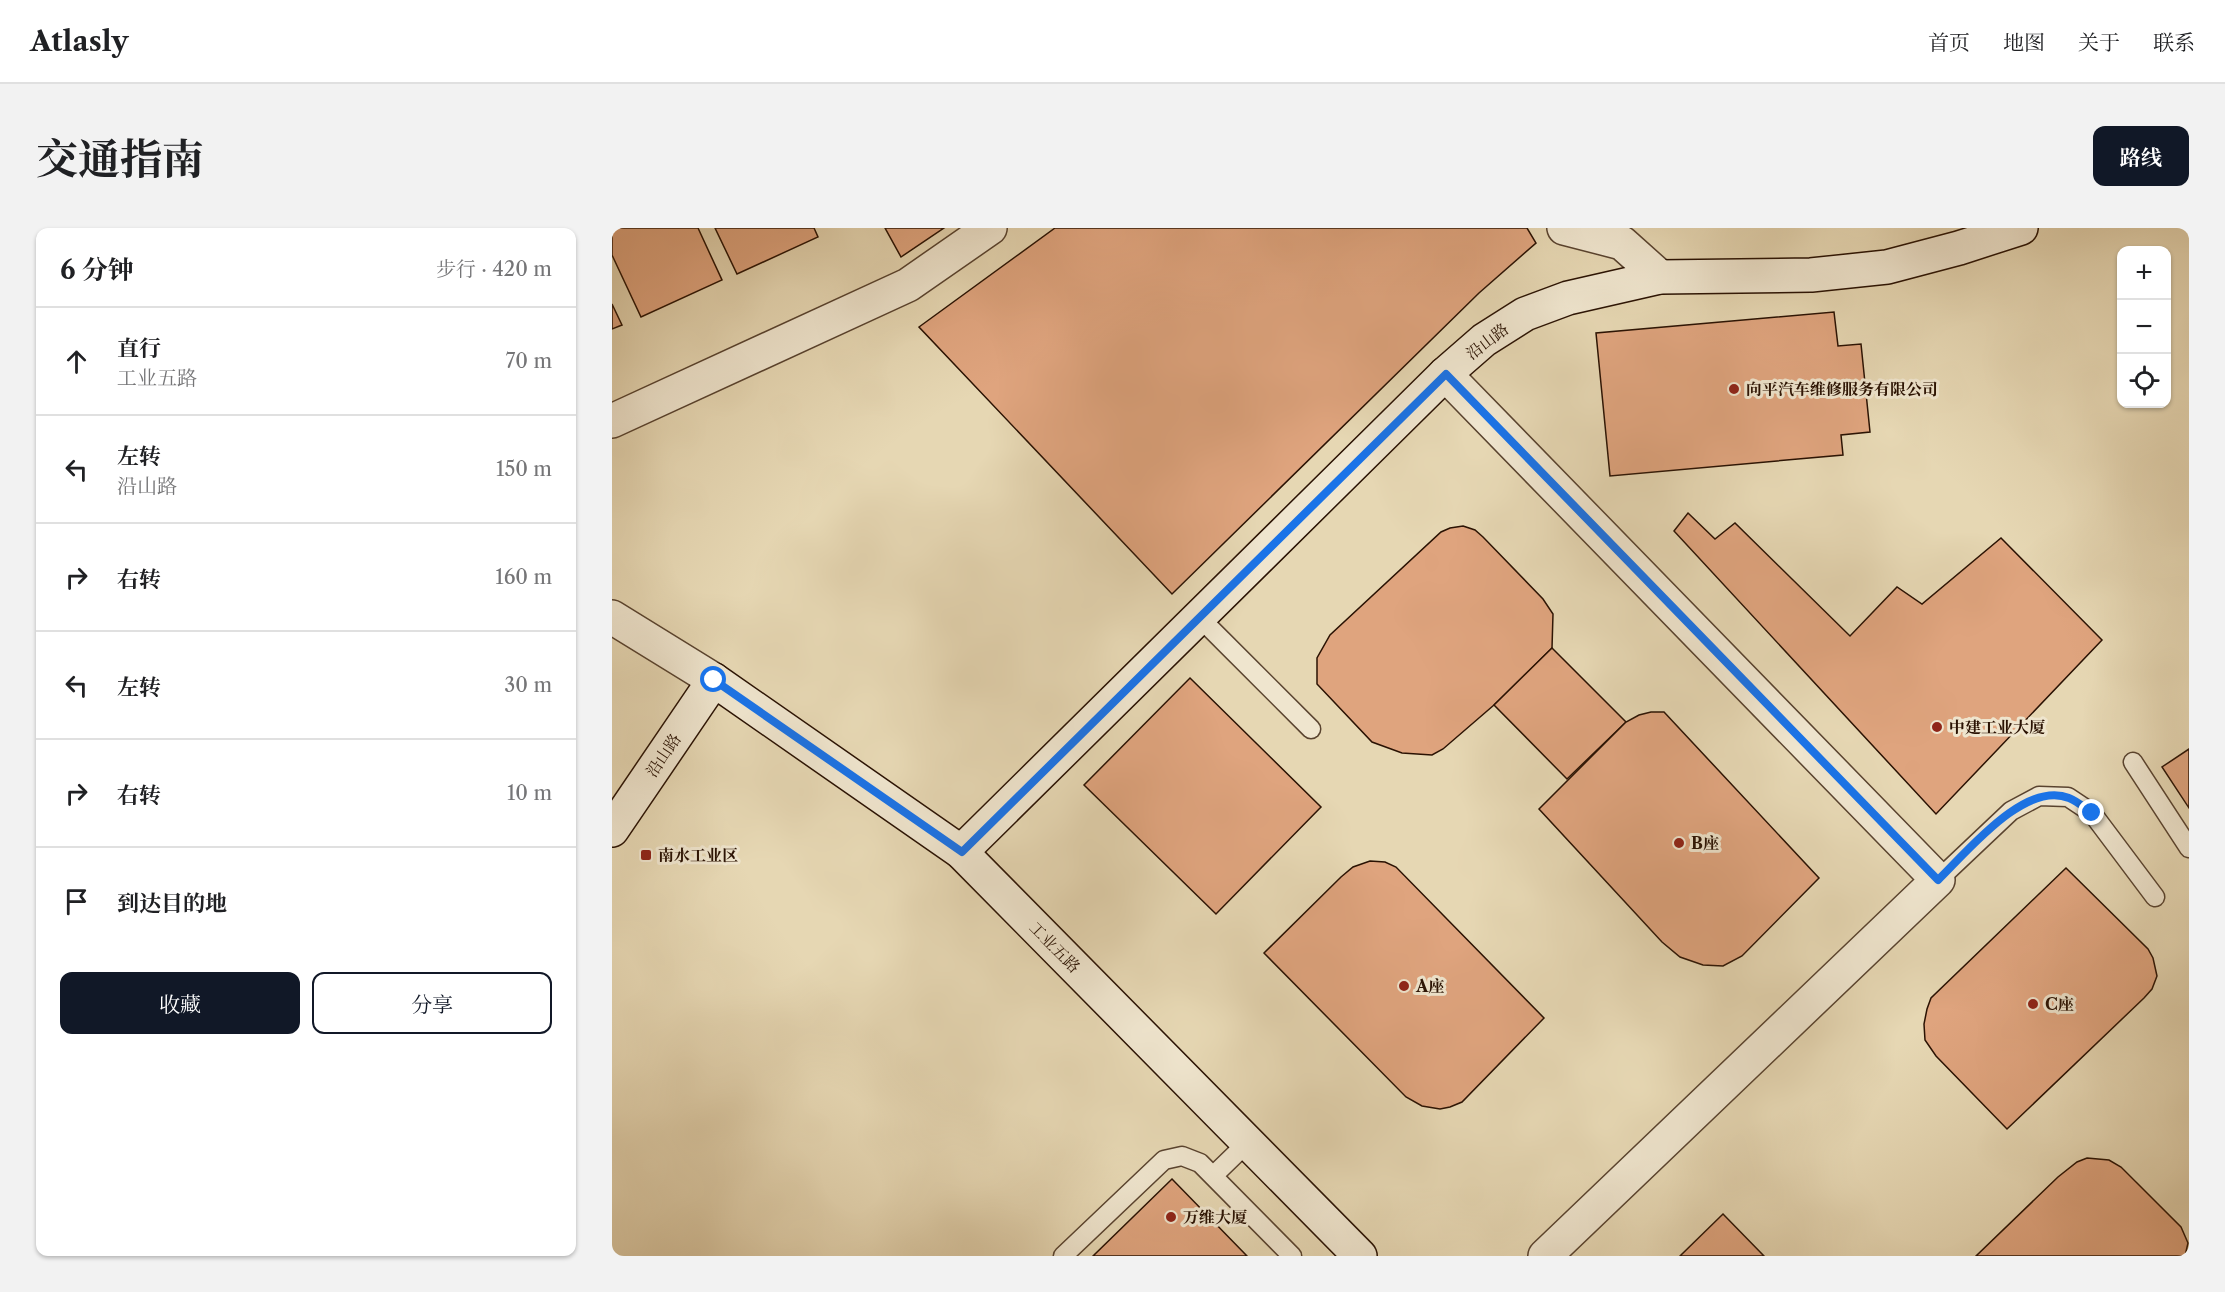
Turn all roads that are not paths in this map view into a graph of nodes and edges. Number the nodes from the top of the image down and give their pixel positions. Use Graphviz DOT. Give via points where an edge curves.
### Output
graph roads {
  1 [pos="990,228"];
  2 [pos="1564,228"];
  3 [pos="2021,228"];
  4 [pos="1660,277"];
  5 [pos="1446,374"];
  6 [pos="612,421"];
  7 [pos="612,617"];
  8 [pos="1199,617"];
  9 [pos="714,680"];
  10 [pos="1311,729"];
  11 [pos="2133,762"];
  12 [pos="612,830"];
  13 [pos="2189,848"];
  14 [pos="962,852"];
  15 [pos="1938,880"];
  16 [pos="2155,897"];
  17 [pos="1248,1142"];
  18 [pos="1214,1175"];
  19 [pos="1063,1256"];
  20 [pos="1292,1256"];
  21 [pos="1360,1256"];
  22 [pos="1545,1256"];
  1 -- 6 [label="street" via="908,285"];
  2 -- 4 [label="street" via="1622,243"];
  3 -- 4 [label="street, 沿山路" via="1887,267 1811,275"];
  4 -- 5 [label="street, 沿山路" via="1568,298 1525,314 1484,340"];
  5 -- 8 [label="street, 沿山路"];
  5 -- 15 [label="street"];
  7 -- 9 [label="street, 工业五路"];
  8 -- 10 [label="lane"];
  8 -- 14 [label="street, 沿山路"];
  9 -- 12 [label="street, 沿山路"];
  9 -- 14 [label="street, 工业五路"];
  11 -- 13 [label="lane"];
  14 -- 17 [label="street, 工业五路"];
  15 -- 16 [label="lane" via="2010,811 2039,796 2068,797 2092,813"];
  15 -- 22 [label="street"];
  17 -- 18 [label="lane"];
  17 -- 21 [label="street, 工业五路"];
  18 -- 19 [label="lane" via="1200,1162 1182,1156 1164,1160"];
  18 -- 20 [label="lane"];
}
